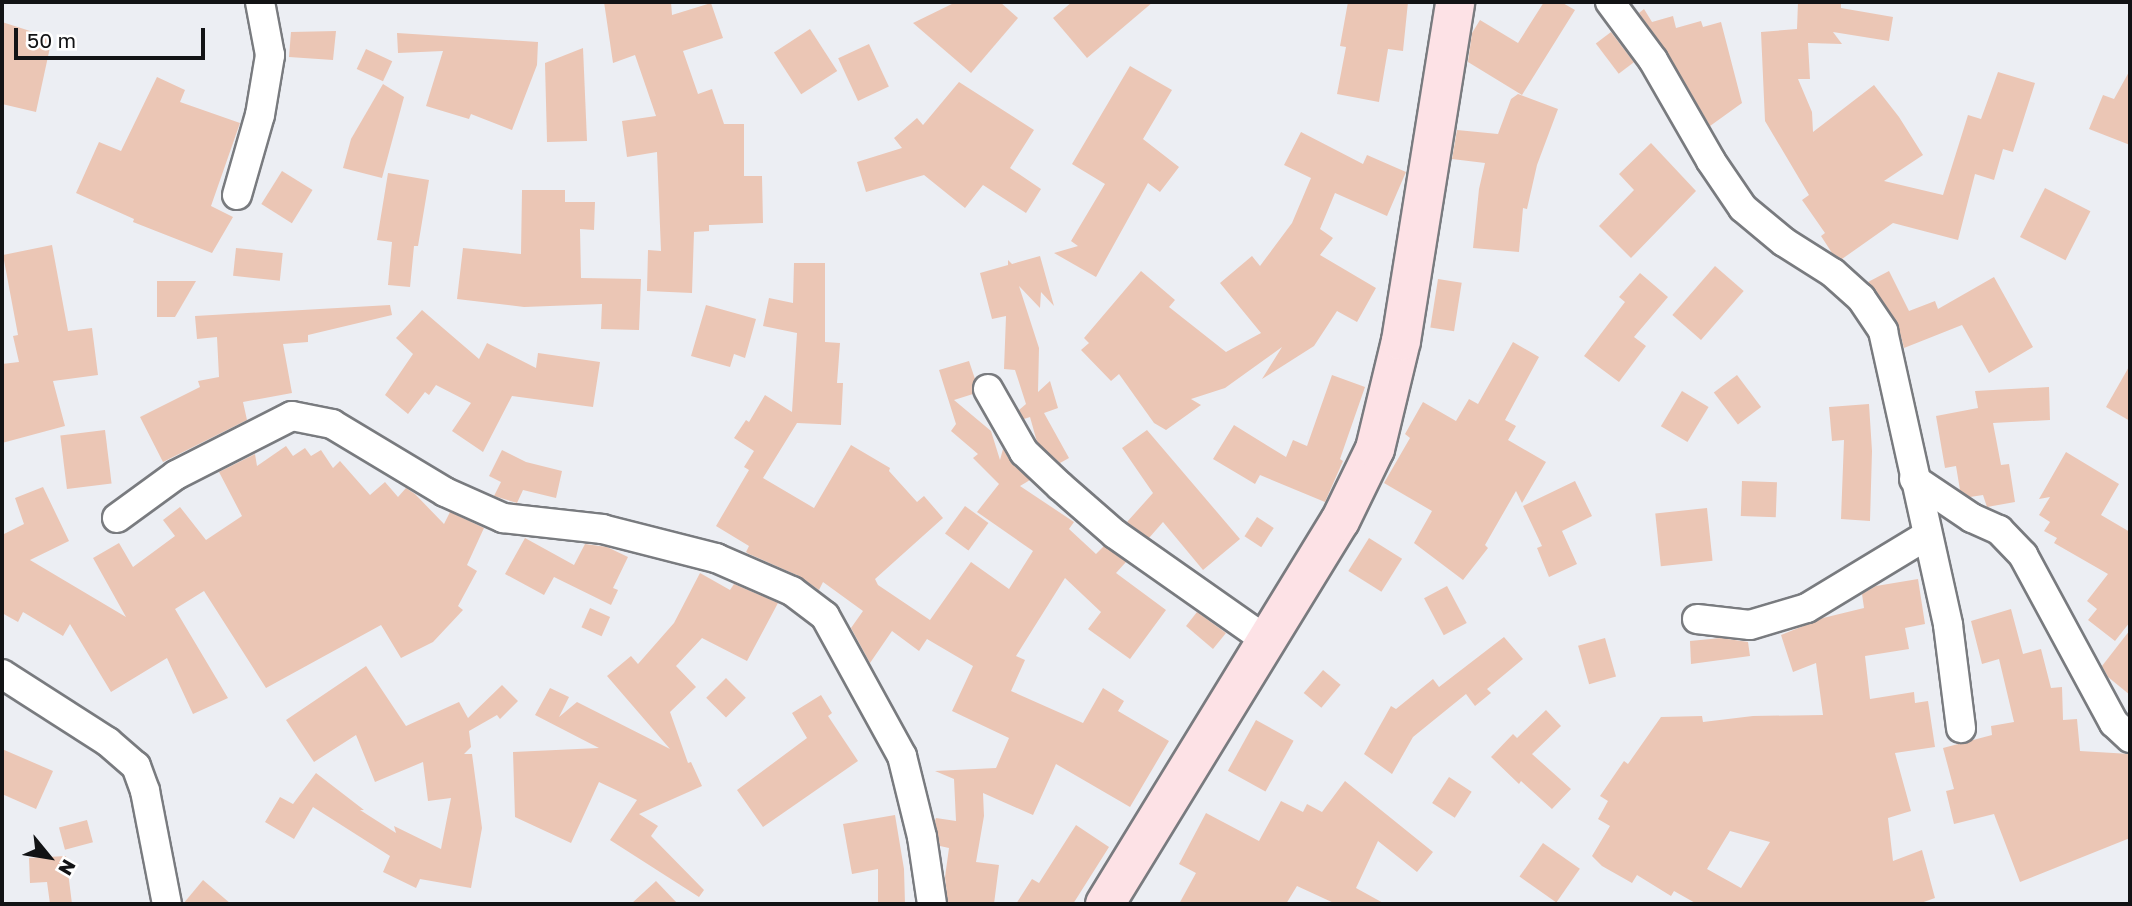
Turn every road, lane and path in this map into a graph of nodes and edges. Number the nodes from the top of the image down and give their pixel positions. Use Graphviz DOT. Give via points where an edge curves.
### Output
graph roads {
  1 [pos="260,2"];
  2 [pos="1455,2"];
  3 [pos="1610,2"];
  4 [pos="237,195"];
  5 [pos="988,388"];
  6 [pos="1914,479"];
  7 [pos="117,518"];
  8 [pos="1926,536"];
  9 [pos="1697,619"];
  10 [pos="1266,640"];
  11 [pos="2,674"];
  12 [pos="1961,728"];
  13 [pos="2130,738"];
  14 [pos="167,904"];
  15 [pos="932,904"];
  16 [pos="1105,904"];
  1 -- 4 [label="street" via="270,55 260,116"];
  2 -- 10 [label="street" via="1401,341 1375,449 1340,521"];
  3 -- 6 [label="street" via="1653,60 1744,208 1784,242 1833,273 1861,298 1884,331"];
  5 -- 10 [label="street" via="1024,452 1060,486 1115,534"];
  6 -- 8 [label="street"];
  6 -- 13 [label="street" via="1972,518 1999,530 2023,555 2114,723"];
  7 -- 15 [label="street" via="176,475 292,416 332,425 445,492 503,517 628,535 716,558 792,590 825,616 902,756 922,837"];
  8 -- 9 [label="street" via="1807,608 1750,625"];
  8 -- 12 [label="street" via="1948,625"];
  10 -- 16 [label="street"];
  11 -- 14 [label="street" via="108,742 136,766"];
}
